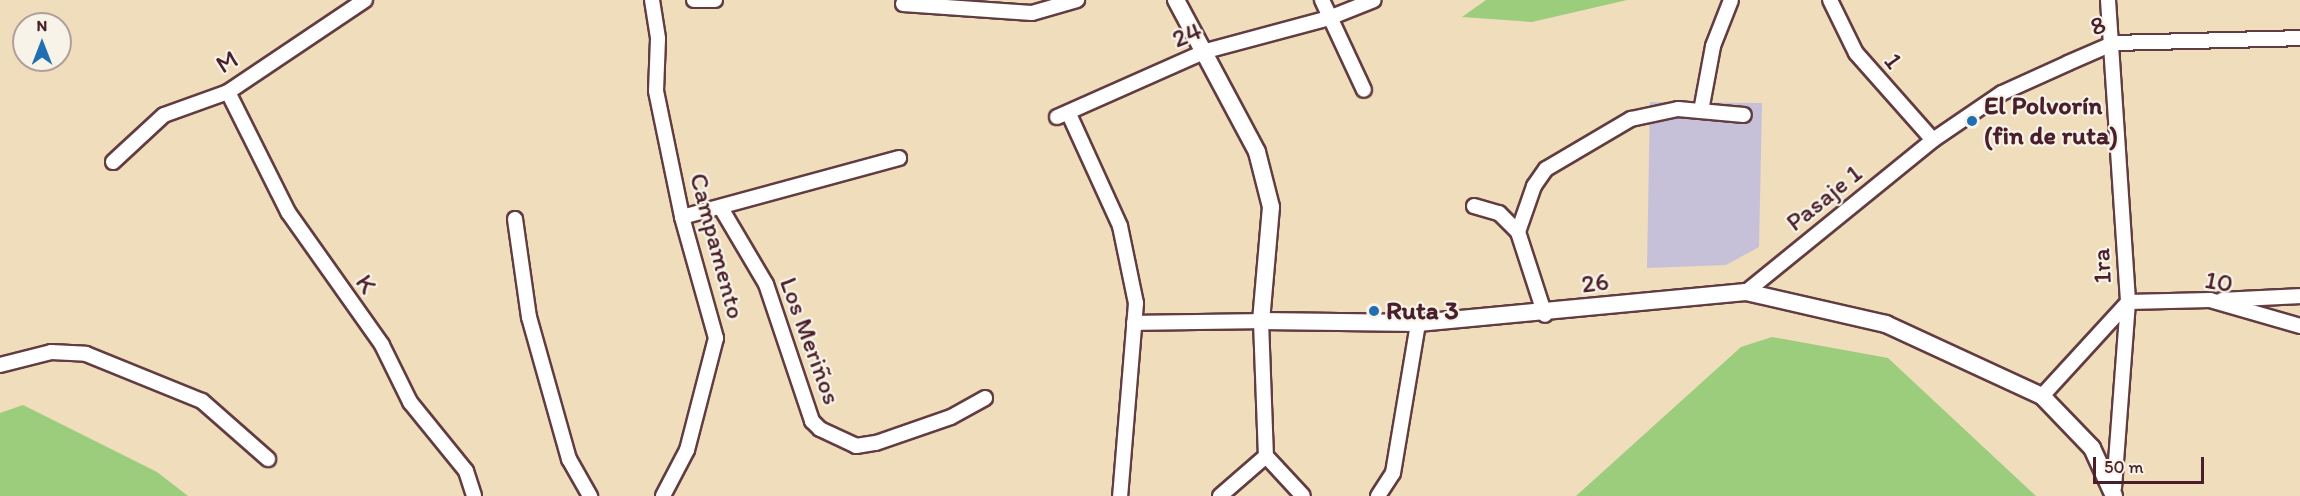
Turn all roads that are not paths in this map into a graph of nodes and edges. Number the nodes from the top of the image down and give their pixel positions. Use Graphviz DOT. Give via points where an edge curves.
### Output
graph roads {
  1 [pos="365,0"];
  2 [pos="652,0"];
  3 [pos="694,0"];
  4 [pos="715,0"];
  5 [pos="1077,0"];
  6 [pos="1176,0"];
  7 [pos="1322,0"];
  8 [pos="1374,0"];
  9 [pos="1731,0"];
  10 [pos="1830,0"];
  11 [pos="2108,0"];
  12 [pos="903,4"];
  13 [pos="1329,18"];
  14 [pos="2300,38"];
  15 [pos="2114,43"];
  16 [pos="1206,51"];
  17 [pos="1364,90"];
  18 [pos="228,92"];
  19 [pos="1701,111"];
  20 [pos="1744,115"];
  21 [pos="1933,140"];
  22 [pos="898,158"];
  23 [pos="113,162"];
  24 [pos="1474,206"];
  25 [pos="721,208"];
  26 [pos="682,217"];
  27 [pos="515,219"];
  28 [pos="1518,232"];
  29 [pos="1746,292"];
  30 [pos="2300,296"];
  31 [pos="2210,300"];
  32 [pos="2128,302"];
  33 [pos="1545,315"];
  34 [pos="1261,321"];
  35 [pos="1134,323"];
  36 [pos="1418,323"];
  37 [pos="2300,326"];
  38 [pos="0,365"];
  39 [pos="2042,396"];
  40 [pos="985,398"];
  41 [pos="1266,456"];
  42 [pos="268,459"];
  43 [pos="2114,492"];
  44 [pos="474,496"];
  45 [pos="590,496"];
  46 [pos="663,496"];
  47 [pos="1120,496"];
  48 [pos="1221,496"];
  49 [pos="1303,496"];
  50 [pos="1378,496"];
  1 -- 18 [label="street, M"];
  2 -- 26 [label="street, Campamento" via="658,39 656,91"];
  3 -- 4 [label="street"];
  5 -- 12 [label="street" via="1032,13"];
  6 -- 16 [label="street"];
  7 -- 13 [label="street"];
  8 -- 13 [label="street, 24"];
  9 -- 19 [label="street" via="1713,46"];
  10 -- 21 [label="street, 1" via="1856,53"];
  11 -- 15 [label="street, 1ra"];
  13 -- 16 [label="street, 24"];
  13 -- 17 [label="street"];
  14 -- 15 [label="street, 8"];
  15 -- 21 [label="street, 8" via="2002,93"];
  15 -- 32 [label="street, 1ra"];
  16 -- 34 [label="street" via="1257,152 1271,207"];
  16 -- 35 [label="street, 24" via="1063,115 1120,226"];
  18 -- 23 [label="street, M" via="164,115"];
  18 -- 44 [label="street, K" via="288,212 381,345 410,402 466,471"];
  19 -- 20 [label="street"];
  19 -- 28 [label="street" via="1658,110 1565,154 1534,186"];
  21 -- 29 [label="street, Pasaje 1"];
  22 -- 25 [label="street"];
  24 -- 28 [label="street" via="1499,213"];
  25 -- 26 [label="street"];
  25 -- 40 [label="street, Los Meriños" via="766,284 812,421 820,429 856,446 876,443 951,417"];
  26 -- 46 [label="street, Campamento" via="716,338 687,450"];
  27 -- 45 [label="street" via="529,317 569,459"];
  28 -- 33 [label="street"];
  29 -- 33 [label="street, 26"];
  29 -- 39 [label="street, 26" via="1886,324"];
  30 -- 31 [label="street"];
  31 -- 32 [label="street, 10"];
  31 -- 37 [label="street, 10"];
  32 -- 39 [label="street"];
  32 -- 43 [label="street, 1ra"];
  33 -- 36 [label="street, 26"];
  34 -- 35 [label="street, 26"];
  34 -- 36 [label="street, 26"];
  34 -- 41 [label="street"];
  35 -- 47 [label="street"];
  36 -- 50 [label="street" via="1393,473"];
  38 -- 42 [label="street" via="51,352 86,354 202,401"];
  39 -- 43 [label="street" via="2092,448"];
  41 -- 48 [label="street"];
  41 -- 49 [label="street"];
}
